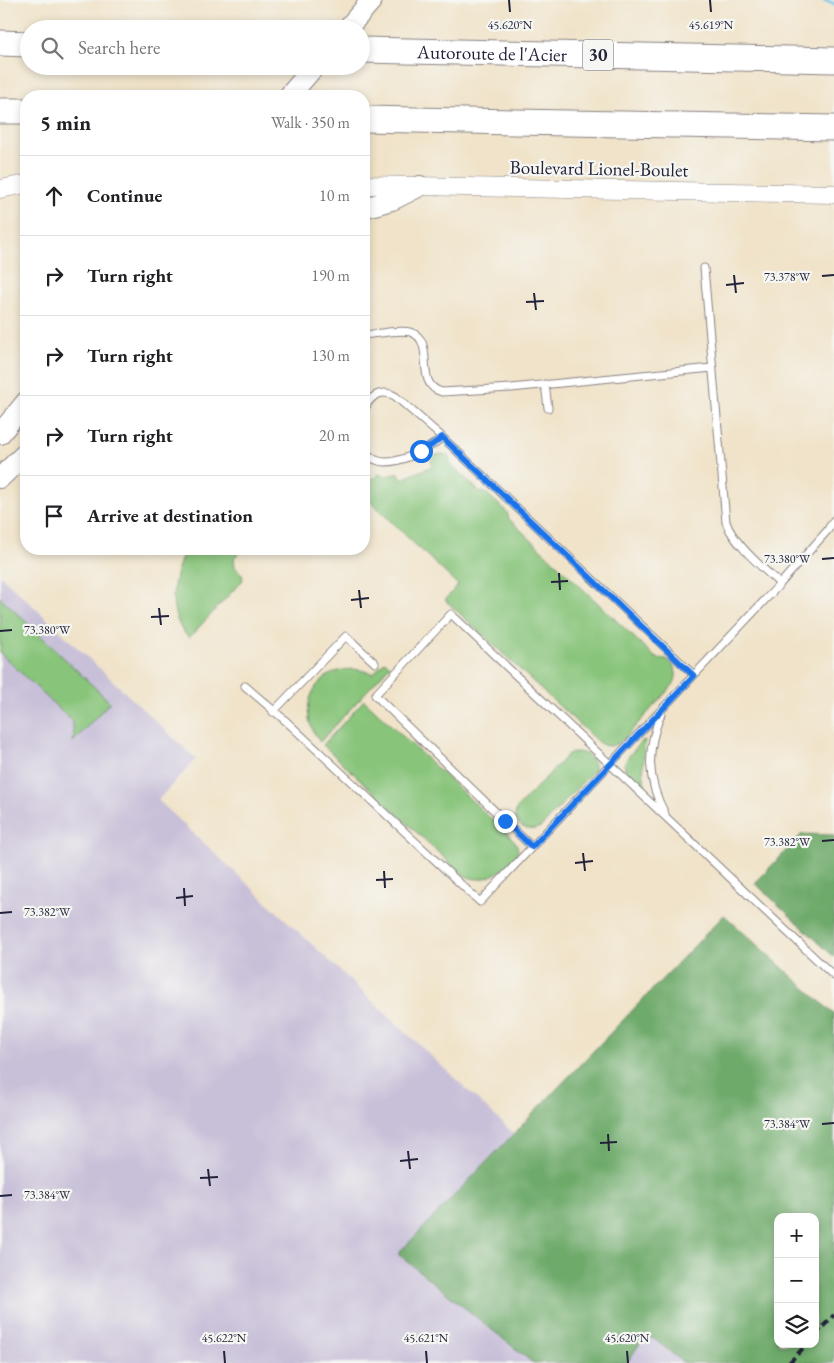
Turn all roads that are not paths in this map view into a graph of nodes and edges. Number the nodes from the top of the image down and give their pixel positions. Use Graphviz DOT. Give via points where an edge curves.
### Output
graph roads {
  1 [pos="368,5"];
  2 [pos="355,20"];
  3 [pos="0,43"];
  4 [pos="20,44"];
  5 [pos="370,50"];
  6 [pos="834,60"];
  7 [pos="307,75"];
  8 [pos="294,90"];
  9 [pos="0,111"];
  10 [pos="20,111"];
  11 [pos="370,119"];
  12 [pos="834,128"];
  13 [pos="20,185"];
  14 [pos="370,185"];
  15 [pos="420,186"];
  16 [pos="0,189"];
  17 [pos="834,194"];
  18 [pos="370,206"];
  19 [pos="704,268"];
  20 [pos="370,335"];
  21 [pos="712,368"];
  22 [pos="545,384"];
  23 [pos="370,400"];
  24 [pos="548,408"];
  25 [pos="20,409"];
  26 [pos="1,431"];
  27 [pos="442,437"];
  28 [pos="370,455"];
  29 [pos="20,459"];
  30 [pos="0,478"];
  31 [pos="834,520"];
  32 [pos="831,529"];
  33 [pos="780,584"];
  34 [pos="375,663"];
  35 [pos="694,676"];
  36 [pos="245,686"];
  37 [pos="663,710"];
  38 [pos="274,712"];
  39 [pos="609,765"];
  40 [pos="667,819"];
  41 [pos="532,847"];
  42 [pos="834,976"];
  1 -- 2 [label="main road"];
  3 -- 4 [label="highway"];
  5 -- 6 [label="highway, Autoroute de l'Acier / 30"];
  7 -- 8 [label="main road"];
  9 -- 10 [label="highway"];
  11 -- 12 [label="highway"];
  13 -- 16 [label="street"];
  14 -- 15 [label="street, Boulevard Lionel-Boulet"];
  15 -- 17 [label="street, Boulevard Lionel-Boulet"];
  15 -- 18 [label="main road"];
  19 -- 21 [label="lane"];
  20 -- 22 [label="lane" via="407,332 417,336 423,345 427,380 438,392"];
  21 -- 22 [label="lane"];
  21 -- 33 [label="lane" via="728,529"];
  22 -- 24 [label="lane"];
  23 -- 27 [label="lane" via="376,394 395,396"];
  25 -- 26 [label="main road"];
  27 -- 28 [label="lane" via="398,460 383,462"];
  27 -- 35 [label="lane"];
  29 -- 30 [label="main road"];
  31 -- 32 [label="lane"];
  32 -- 33 [label="lane"];
  33 -- 35 [label="lane"];
  34 -- 38 [label="lane" via="346,636"];
  35 -- 37 [label="lane"];
  36 -- 38 [label="lane"];
  37 -- 39 [label="lane"];
  37 -- 40 [label="lane" via="653,736 649,760 656,796"];
  38 -- 41 [label="lane" via="480,902"];
  39 -- 40 [label="lane"];
  39 -- 41 [label="lane"];
  39 -- 41 [label="lane" via="450,614 418,648 375,695"];
  40 -- 42 [label="lane"];
}
